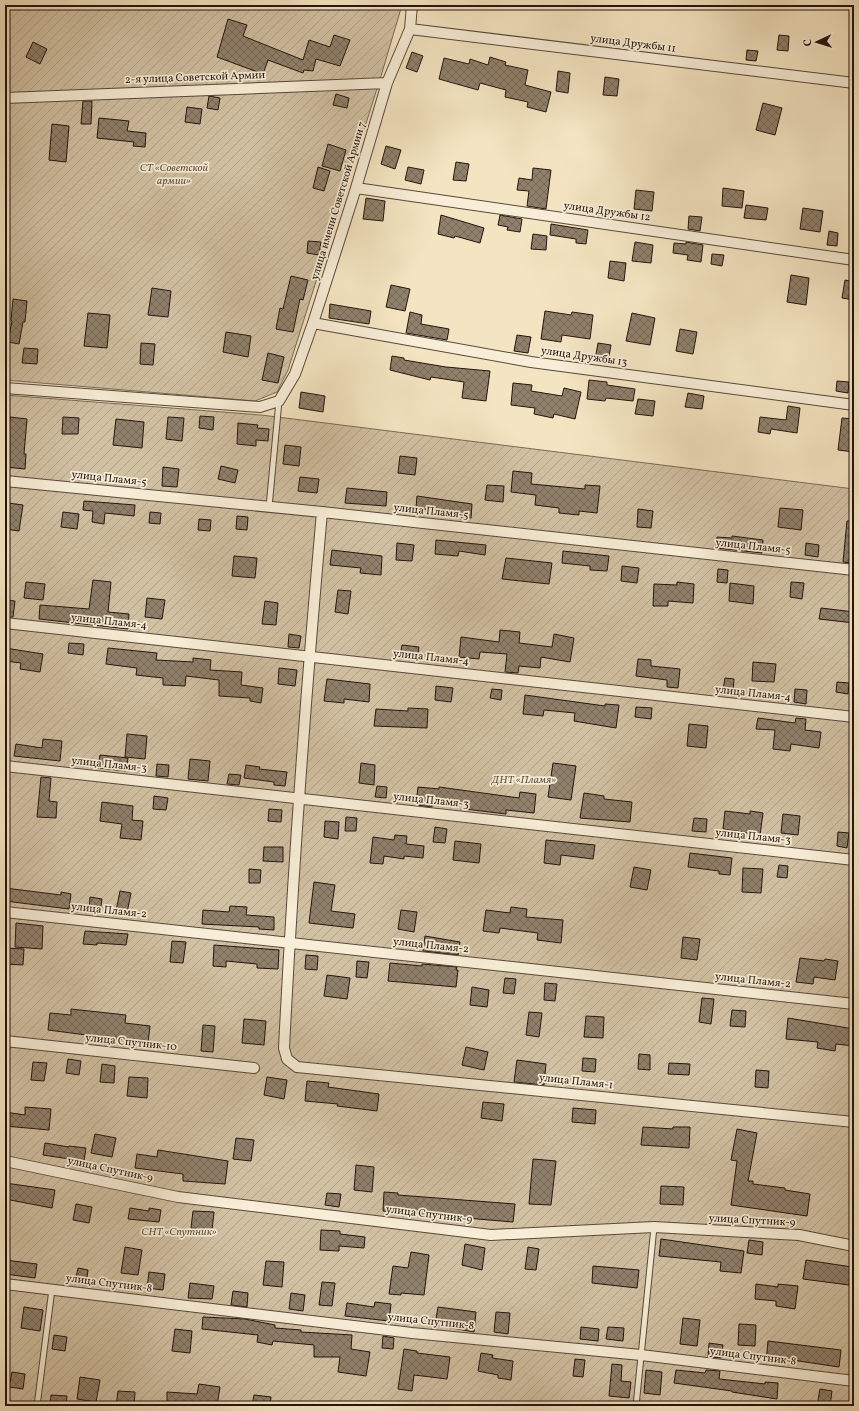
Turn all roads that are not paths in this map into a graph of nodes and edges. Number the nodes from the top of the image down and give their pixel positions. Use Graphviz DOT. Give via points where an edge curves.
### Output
graph roads {
  1 [pos="412,5"];
  2 [pos="410,29"];
  3 [pos="387,83"];
  4 [pos="854,83"];
  5 [pos="5,98"];
  6 [pos="356,188"];
  7 [pos="854,260"];
  8 [pos="313,323"];
  9 [pos="5,388"];
  10 [pos="279,401"];
  11 [pos="854,405"];
  12 [pos="5,481"];
  13 [pos="269,507"];
  14 [pos="322,512"];
  15 [pos="854,570"];
  16 [pos="5,622"];
  17 [pos="309,657"];
  18 [pos="854,717"];
  19 [pos="5,766"];
  20 [pos="300,798"];
  21 [pos="854,860"];
  22 [pos="5,912"];
  23 [pos="289,943"];
  24 [pos="854,1004"];
  25 [pos="5,1041"];
  26 [pos="254,1068"];
  27 [pos="854,1122"];
  28 [pos="5,1161"];
  29 [pos="654,1227"];
  30 [pos="854,1246"];
  31 [pos="5,1284"];
  32 [pos="52,1289"];
  33 [pos="641,1355"];
  34 [pos="854,1382"];
  35 [pos="38,1406"];
  36 [pos="636,1406"];
  1 -- 2 [label="street, улица имени Советской Армии 7"];
  2 -- 3 [label="street, улица имени Советской Армии 7"];
  2 -- 4 [label="street, улица Дружбы 11"];
  3 -- 5 [label="street, 2-я улица Советской Армии"];
  3 -- 6 [label="street, улица имени Советской Армии 7"];
  6 -- 7 [label="street, улица Дружбы 12"];
  6 -- 8 [label="street, улица имени Советской Армии 7"];
  8 -- 10 [label="street, улица имени Советской Армии 7" via="295,374"];
  8 -- 11 [label="street, улица Дружбы 13" via="530,362"];
  9 -- 10 [label="street" via="260,408"];
  10 -- 13 [label="lane"];
  12 -- 13 [label="street, улица Пламя-5"];
  13 -- 14 [label="street, улица Пламя-5"];
  14 -- 15 [label="street, улица Пламя-5"];
  14 -- 17 [label="street"];
  16 -- 17 [label="street, улица Пламя-4"];
  17 -- 18 [label="street, улица Пламя-4"];
  17 -- 20 [label="street"];
  19 -- 20 [label="street, улица Пламя-3"];
  20 -- 21 [label="street, улица Пламя-3"];
  20 -- 23 [label="street"];
  22 -- 23 [label="street, улица Пламя-2"];
  23 -- 24 [label="street, улица Пламя-2"];
  23 -- 27 [label="street, улица Пламя-1" via="284,1048 287,1059 296,1067"];
  25 -- 26 [label="street, улица Спутник-10"];
  28 -- 29 [label="street, улица Спутник-9" via="178,1197 491,1235"];
  29 -- 30 [label="street, улица Спутник-9" via="799,1235"];
  29 -- 33 [label="lane"];
  31 -- 32 [label="street, улица Спутник-8"];
  32 -- 33 [label="street, улица Спутник-8" via="412,1333"];
  32 -- 35 [label="lane"];
  33 -- 34 [label="street, улица Спутник-8"];
  33 -- 36 [label="lane"];
}
